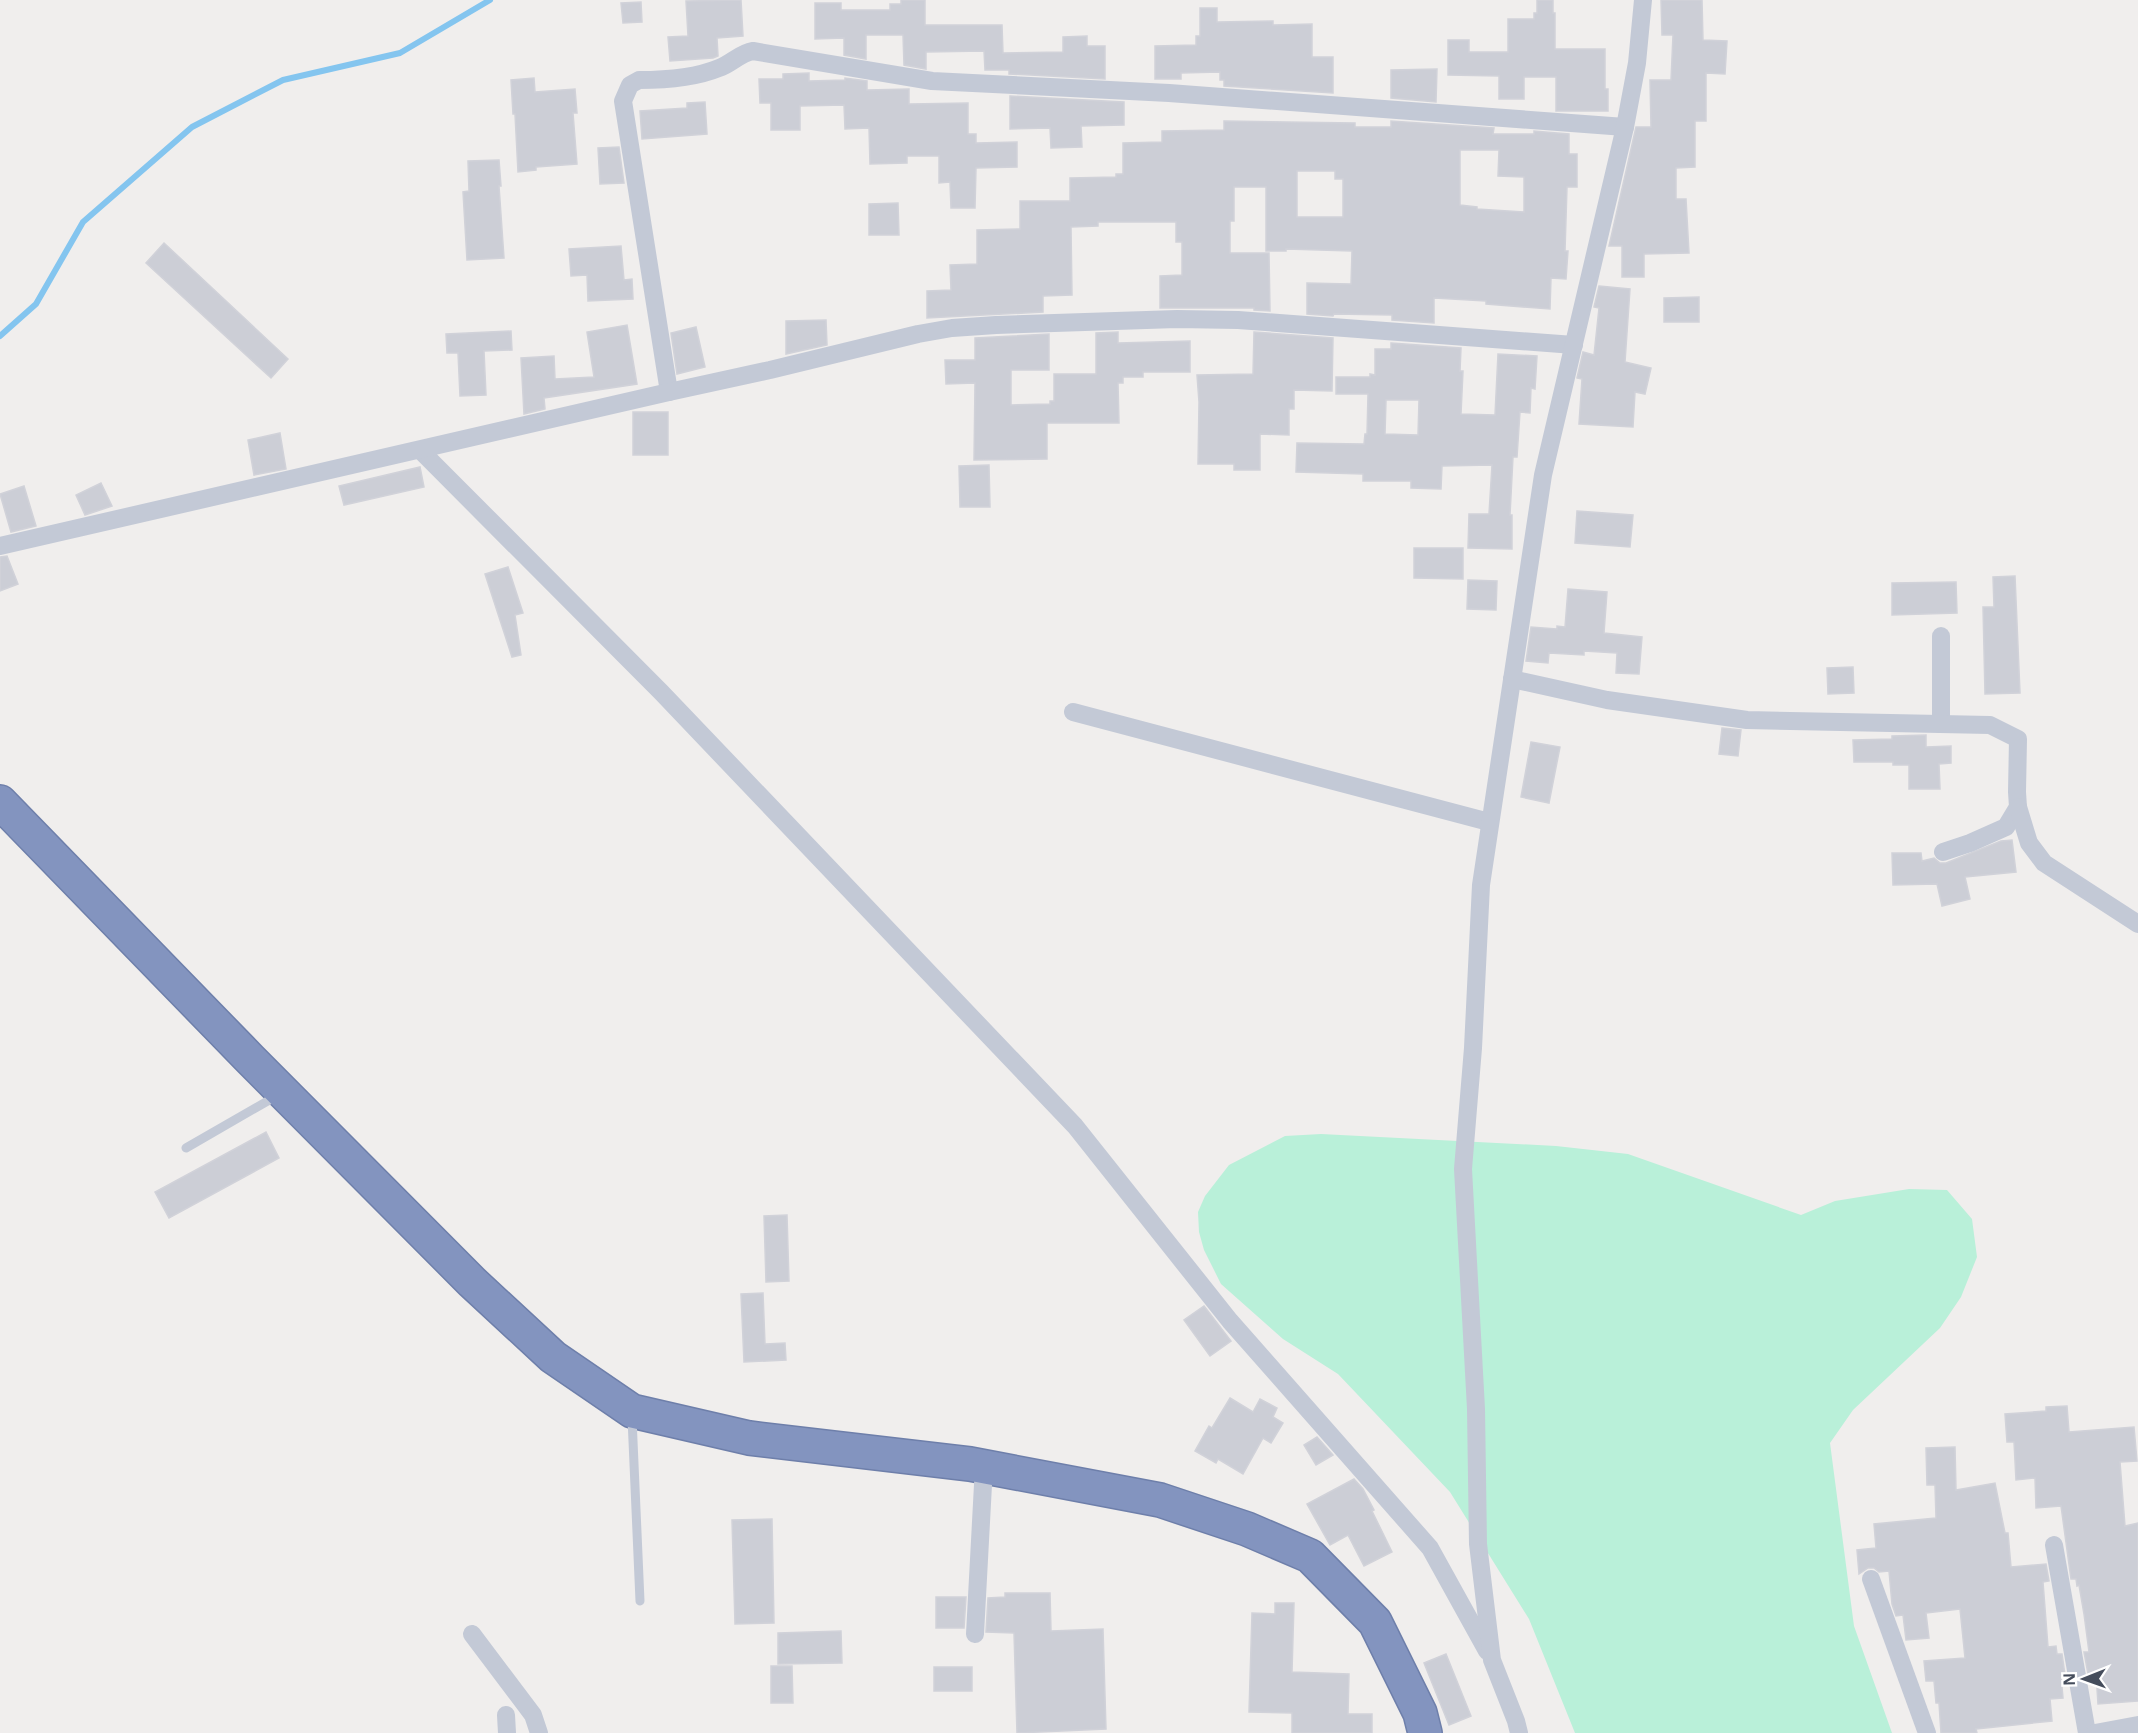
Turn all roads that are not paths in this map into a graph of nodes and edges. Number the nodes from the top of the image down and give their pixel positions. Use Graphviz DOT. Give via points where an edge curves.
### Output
graph roads {
  1 [pos="1643,0"];
  2 [pos="1625,127"];
  3 [pos="1574,345"];
  4 [pos="669,392"];
  5 [pos="420,450"];
  6 [pos="0,546"];
  7 [pos="1941,636"];
  8 [pos="1512,679"];
  9 [pos="1073,712"];
  10 [pos="1941,724"];
  11 [pos="0,802"];
  12 [pos="2019,807"];
  13 [pos="1489,822"];
  14 [pos="1943,852"];
  15 [pos="2138,924"];
  16 [pos="283,1092"];
  17 [pos="186,1148"];
  18 [pos="632,1411"];
  19 [pos="984,1466"];
  20 [pos="2054,1545"];
  21 [pos="1871,1579"];
  22 [pos="640,1601"];
  23 [pos="472,1634"];
  24 [pos="975,1634"];
  25 [pos="1492,1660"];
  26 [pos="506,1714"];
  27 [pos="2138,1725"];
  28 [pos="507,1733"];
  29 [pos="539,1733"];
  30 [pos="1425,1733"];
  31 [pos="1519,1733"];
  32 [pos="1927,1733"];
  33 [pos="2087,1733"];
  34 [pos="2095,1733"];
  1 -- 2 [label="street"];
  2 -- 3 [label="street"];
  2 -- 4 [label="street" via="1181,94 932,81 753,51 704,73 639,80 630,85 623,101"];
  3 -- 4 [label="street" via="1239,320 996,325 918,334"];
  3 -- 8 [label="street" via="1544,475"];
  4 -- 5 [label="street"];
  5 -- 6 [label="street"];
  5 -- 25 [label="street" via="661,692 1075,1126 1230,1321 1430,1548"];
  7 -- 10 [label="street"];
  8 -- 10 [label="street" via="1607,700 1747,720"];
  8 -- 13 [label="street"];
  9 -- 13 [label="street"];
  10 -- 12 [label="street" via="1990,725 2018,740"];
  11 -- 16 [label="highway"];
  12 -- 14 [label="street" via="2006,827"];
  12 -- 15 [label="street" via="2029,843 2043,863"];
  13 -- 25 [label="street" via="1481,885 1463,1169 1476,1409 1478,1544"];
  16 -- 17 [label="lane"];
  16 -- 18 [label="highway" via="472,1282 553,1357"];
  18 -- 19 [label="highway" via="749,1438"];
  18 -- 22 [label="lane"];
  19 -- 24 [label="street"];
  19 -- 30 [label="highway" via="1160,1500 1247,1529 1310,1556 1375,1623 1420,1713"];
  20 -- 33 [label="street"];
  21 -- 32 [label="street"];
  23 -- 29 [label="street" via="533,1715"];
  25 -- 31 [label="street"];
  26 -- 28 [label="street"];
  27 -- 34 [label="street"];
}
